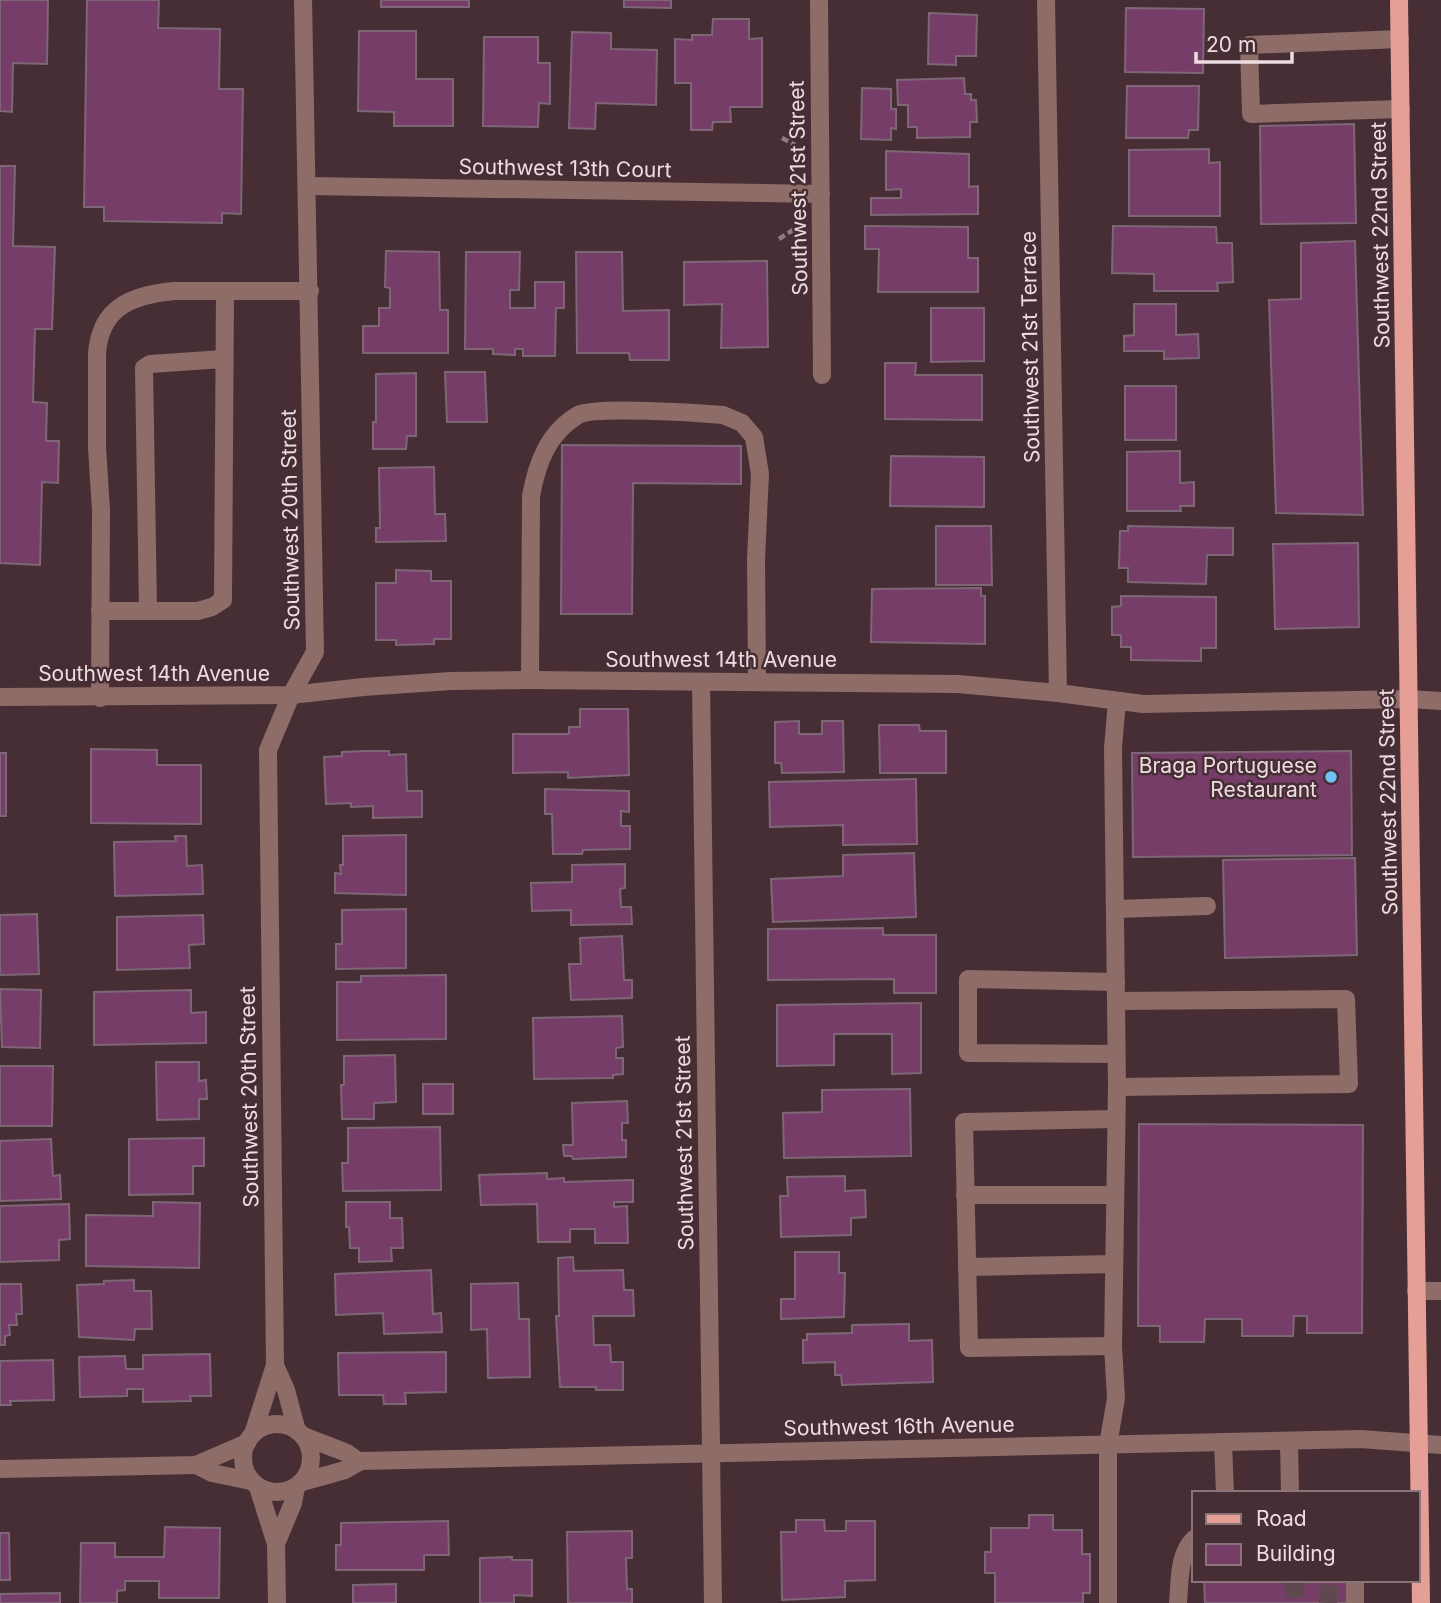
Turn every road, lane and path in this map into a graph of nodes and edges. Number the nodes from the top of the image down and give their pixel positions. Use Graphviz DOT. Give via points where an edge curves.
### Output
graph roads {
  1 [pos="303,0"];
  2 [pos="819,0"];
  3 [pos="1046,0"];
  4 [pos="1399,0"];
  5 [pos="1399,39"];
  6 [pos="1401,109"];
  7 [pos="782,138"];
  8 [pos="796,146"];
  9 [pos="308,186"];
  10 [pos="821,194"];
  11 [pos="796,228"];
  12 [pos="779,239"];
  13 [pos="225,291"];
  14 [pos="310,291"];
  15 [pos="224,359"];
  16 [pos="822,375"];
  17 [pos="148,610"];
  18 [pos="100,611"];
  19 [pos="530,680"];
  20 [pos="701,682"];
  21 [pos="757,682"];
  22 [pos="1058,692"];
  23 [pos="291,695"];
  24 [pos="0,697"];
  25 [pos="100,698"];
  26 [pos="1410,699"];
  27 [pos="1117,701"];
  28 [pos="1441,701"];
  29 [pos="1207,906"];
  30 [pos="1115,909"];
  31 [pos="1116,982"];
  32 [pos="1116,1000"];
  33 [pos="1116,1054"];
  34 [pos="1117,1087"];
  35 [pos="1115,1119"];
  36 [pos="965,1195"];
  37 [pos="1114,1195"];
  38 [pos="1114,1264"];
  39 [pos="967,1267"];
  40 [pos="1441,1291"];
  41 [pos="1416,1292"];
  42 [pos="1113,1346"];
  43 [pos="275,1365"];
  44 [pos="300,1433"];
  45 [pos="250,1438"];
  46 [pos="1289,1441"];
  47 [pos="1223,1442"];
  48 [pos="1417,1443"];
  49 [pos="1108,1445"];
  50 [pos="1441,1445"];
  51 [pos="711,1453"];
  52 [pos="358,1461"];
  53 [pos="196,1465"];
  54 [pos="0,1469"];
  55 [pos="255,1484"];
  56 [pos="299,1484"];
  57 [pos="1224,1491"];
  58 [pos="1290,1491"];
  59 [pos="1418,1491"];
  60 [pos="1192,1541"];
  61 [pos="276,1544"];
  62 [pos="1420,1576"];
  63 [pos="1355,1582"];
  64 [pos="277,1603"];
  65 [pos="713,1603"];
  66 [pos="1108,1603"];
  67 [pos="1178,1603"];
  68 [pos="1355,1603"];
  69 [pos="1421,1603"];
  1 -- 9 [label="street, Southwest 20th Street"];
  2 -- 10 [label="street, Southwest 21st Street"];
  3 -- 22 [label="street, Southwest 21st Terrace"];
  4 -- 5 [label="main road, Southwest 22nd Street"];
  5 -- 6 [label="main road, Southwest 22nd Street"];
  5 -- 6 [label="street" via="1250,45 1251,114"];
  6 -- 26 [label="main road, Southwest 22nd Street"];
  7 -- 8 [label="path"];
  9 -- 10 [label="street, Southwest 13th Court"];
  9 -- 14 [label="street, Southwest 20th Street"];
  10 -- 16 [label="street, Southwest 21st Street"];
  11 -- 12 [label="path"];
  13 -- 14 [label="street"];
  13 -- 15 [label="street"];
  13 -- 18 [label="street" via="174,290 133,298 106,322 98,340"];
  14 -- 23 [label="street, Southwest 20th Street" via="314,652"];
  15 -- 17 [label="street" via="223,600 198,611"];
  15 -- 17 [label="street" via="144,368"];
  17 -- 18 [label="street"];
  18 -- 25 [label="street"];
  19 -- 20 [label="street, Southwest 14th Avenue"];
  19 -- 21 [label="street" via="531,496 536,467 549,443 580,414 600,411 723,415 742,423 754,438 761,474"];
  19 -- 23 [label="street, Southwest 14th Avenue" via="438,682"];
  20 -- 21 [label="street, Southwest 14th Avenue"];
  20 -- 51 [label="street, Southwest 21st Street"];
  21 -- 22 [label="street, Southwest 14th Avenue" via="958,684"];
  22 -- 27 [label="street, Southwest 14th Avenue"];
  23 -- 25 [label="street, Southwest 14th Avenue"];
  23 -- 43 [label="street, Southwest 20th Street" via="268,750"];
  24 -- 25 [label="street, Southwest 14th Avenue"];
  26 -- 27 [label="street, Southwest 14th Avenue"];
  26 -- 28 [label="street, Southwest 14th Avenue"];
  26 -- 41 [label="main road, Southwest 22nd Street"];
  27 -- 30 [label="street"];
  29 -- 30 [label="street"];
  30 -- 31 [label="street"];
  31 -- 32 [label="street"];
  31 -- 33 [label="street" via="968,979 968,1053"];
  32 -- 33 [label="street"];
  32 -- 34 [label="street" via="1346,999 1349,1084"];
  33 -- 34 [label="street"];
  34 -- 35 [label="street"];
  35 -- 36 [label="street" via="964,1122"];
  35 -- 37 [label="street"];
  36 -- 37 [label="street"];
  36 -- 39 [label="street"];
  37 -- 38 [label="street"];
  38 -- 39 [label="street"];
  38 -- 42 [label="street"];
  39 -- 42 [label="street" via="969,1348"];
  40 -- 41 [label="street"];
  41 -- 48 [label="main road, Southwest 22nd Street"];
  42 -- 49 [label="street" via="1116,1398"];
  43 -- 44 [label="street, Southwest 20th Street"];
  43 -- 45 [label="street, Southwest 20th Street"];
  44 -- 45 [label="street" via="274,1424"];
  44 -- 52 [label="street, Southwest 16th Avenue"];
  44 -- 56 [label="street" via="311,1459"];
  45 -- 53 [label="street"];
  45 -- 55 [label="street" via="244,1469"];
  46 -- 47 [label="street, Southwest 16th Avenue"];
  46 -- 48 [label="street, Southwest 16th Avenue"];
  46 -- 58 [label="street"];
  47 -- 49 [label="street, Southwest 16th Avenue"];
  47 -- 57 [label="street"];
  48 -- 50 [label="street, Southwest 16th Avenue"];
  48 -- 59 [label="main road, Southwest 22nd Street"];
  49 -- 51 [label="street, Southwest 16th Avenue"];
  49 -- 66 [label="street"];
  51 -- 52 [label="street, Southwest 16th Avenue"];
  51 -- 65 [label="street, Southwest 21st Street"];
  52 -- 56 [label="street, Southwest 16th Avenue" via="345,1470"];
  53 -- 54 [label="street"];
  53 -- 55 [label="street"];
  55 -- 56 [label="street" via="270,1492 284,1492"];
  55 -- 61 [label="street"];
  56 -- 61 [label="street"];
  60 -- 67 [label="street" via="1181,1563"];
  61 -- 64 [label="street"];
  62 -- 69 [label="main road, Southwest 22nd Street"];
  63 -- 68 [label="street"];
}
